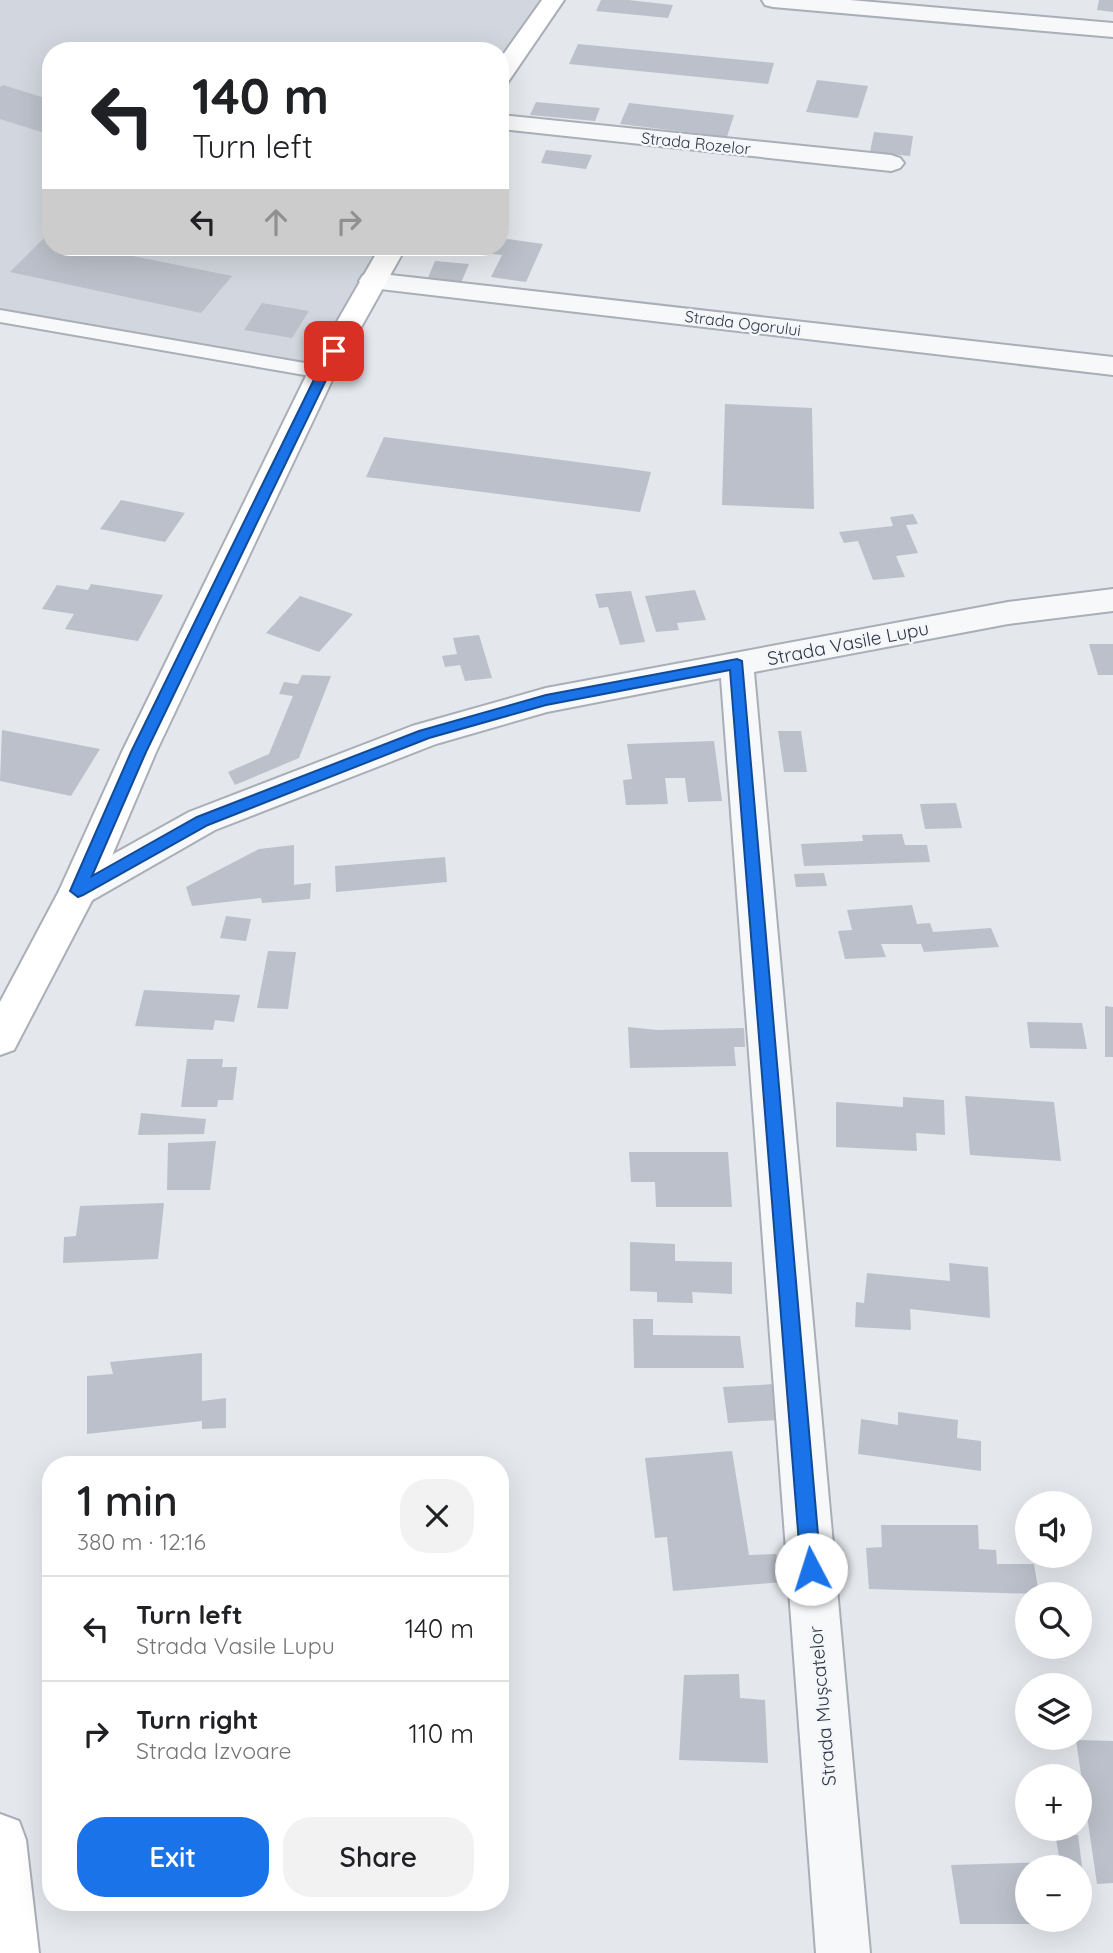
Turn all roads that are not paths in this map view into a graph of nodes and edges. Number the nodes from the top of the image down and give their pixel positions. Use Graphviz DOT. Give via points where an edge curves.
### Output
graph roads {
  1 [pos="553,0"];
  2 [pos="773,0"];
  3 [pos="1113,30"];
  4 [pos="509,64"];
  5 [pos="509,123"];
  6 [pos="891,163"];
  7 [pos="388,256"];
  8 [pos="373,281"];
  9 [pos="0,316"];
  10 [pos="1113,366"];
  11 [pos="323,372"];
  12 [pos="1113,600"];
  13 [pos="737,664"];
  14 [pos="78,891"];
  15 [pos="0,1039"];
  16 [pos="0,1840"];
  17 [pos="12,1953"];
  18 [pos="843,1953"];
  1 -- 4 [label="main road"];
  2 -- 3 [label="street"];
  5 -- 6 [label="street, Strada Rozelor"];
  7 -- 8 [label="main road"];
  8 -- 10 [label="street, Strada Ogorului"];
  8 -- 11 [label="main road"];
  9 -- 11 [label="lane"];
  11 -- 14 [label="main road" via="139,752"];
  12 -- 13 [label="street, Strada Vasile Lupu" via="1008,613"];
  13 -- 14 [label="street, Strada Vasile Lupu" via="546,700 424,734 202,821"];
  13 -- 18 [label="street, Strada Mușcatelor"];
  14 -- 15 [label="main road"];
  16 -- 17 [label="main road"];
}
